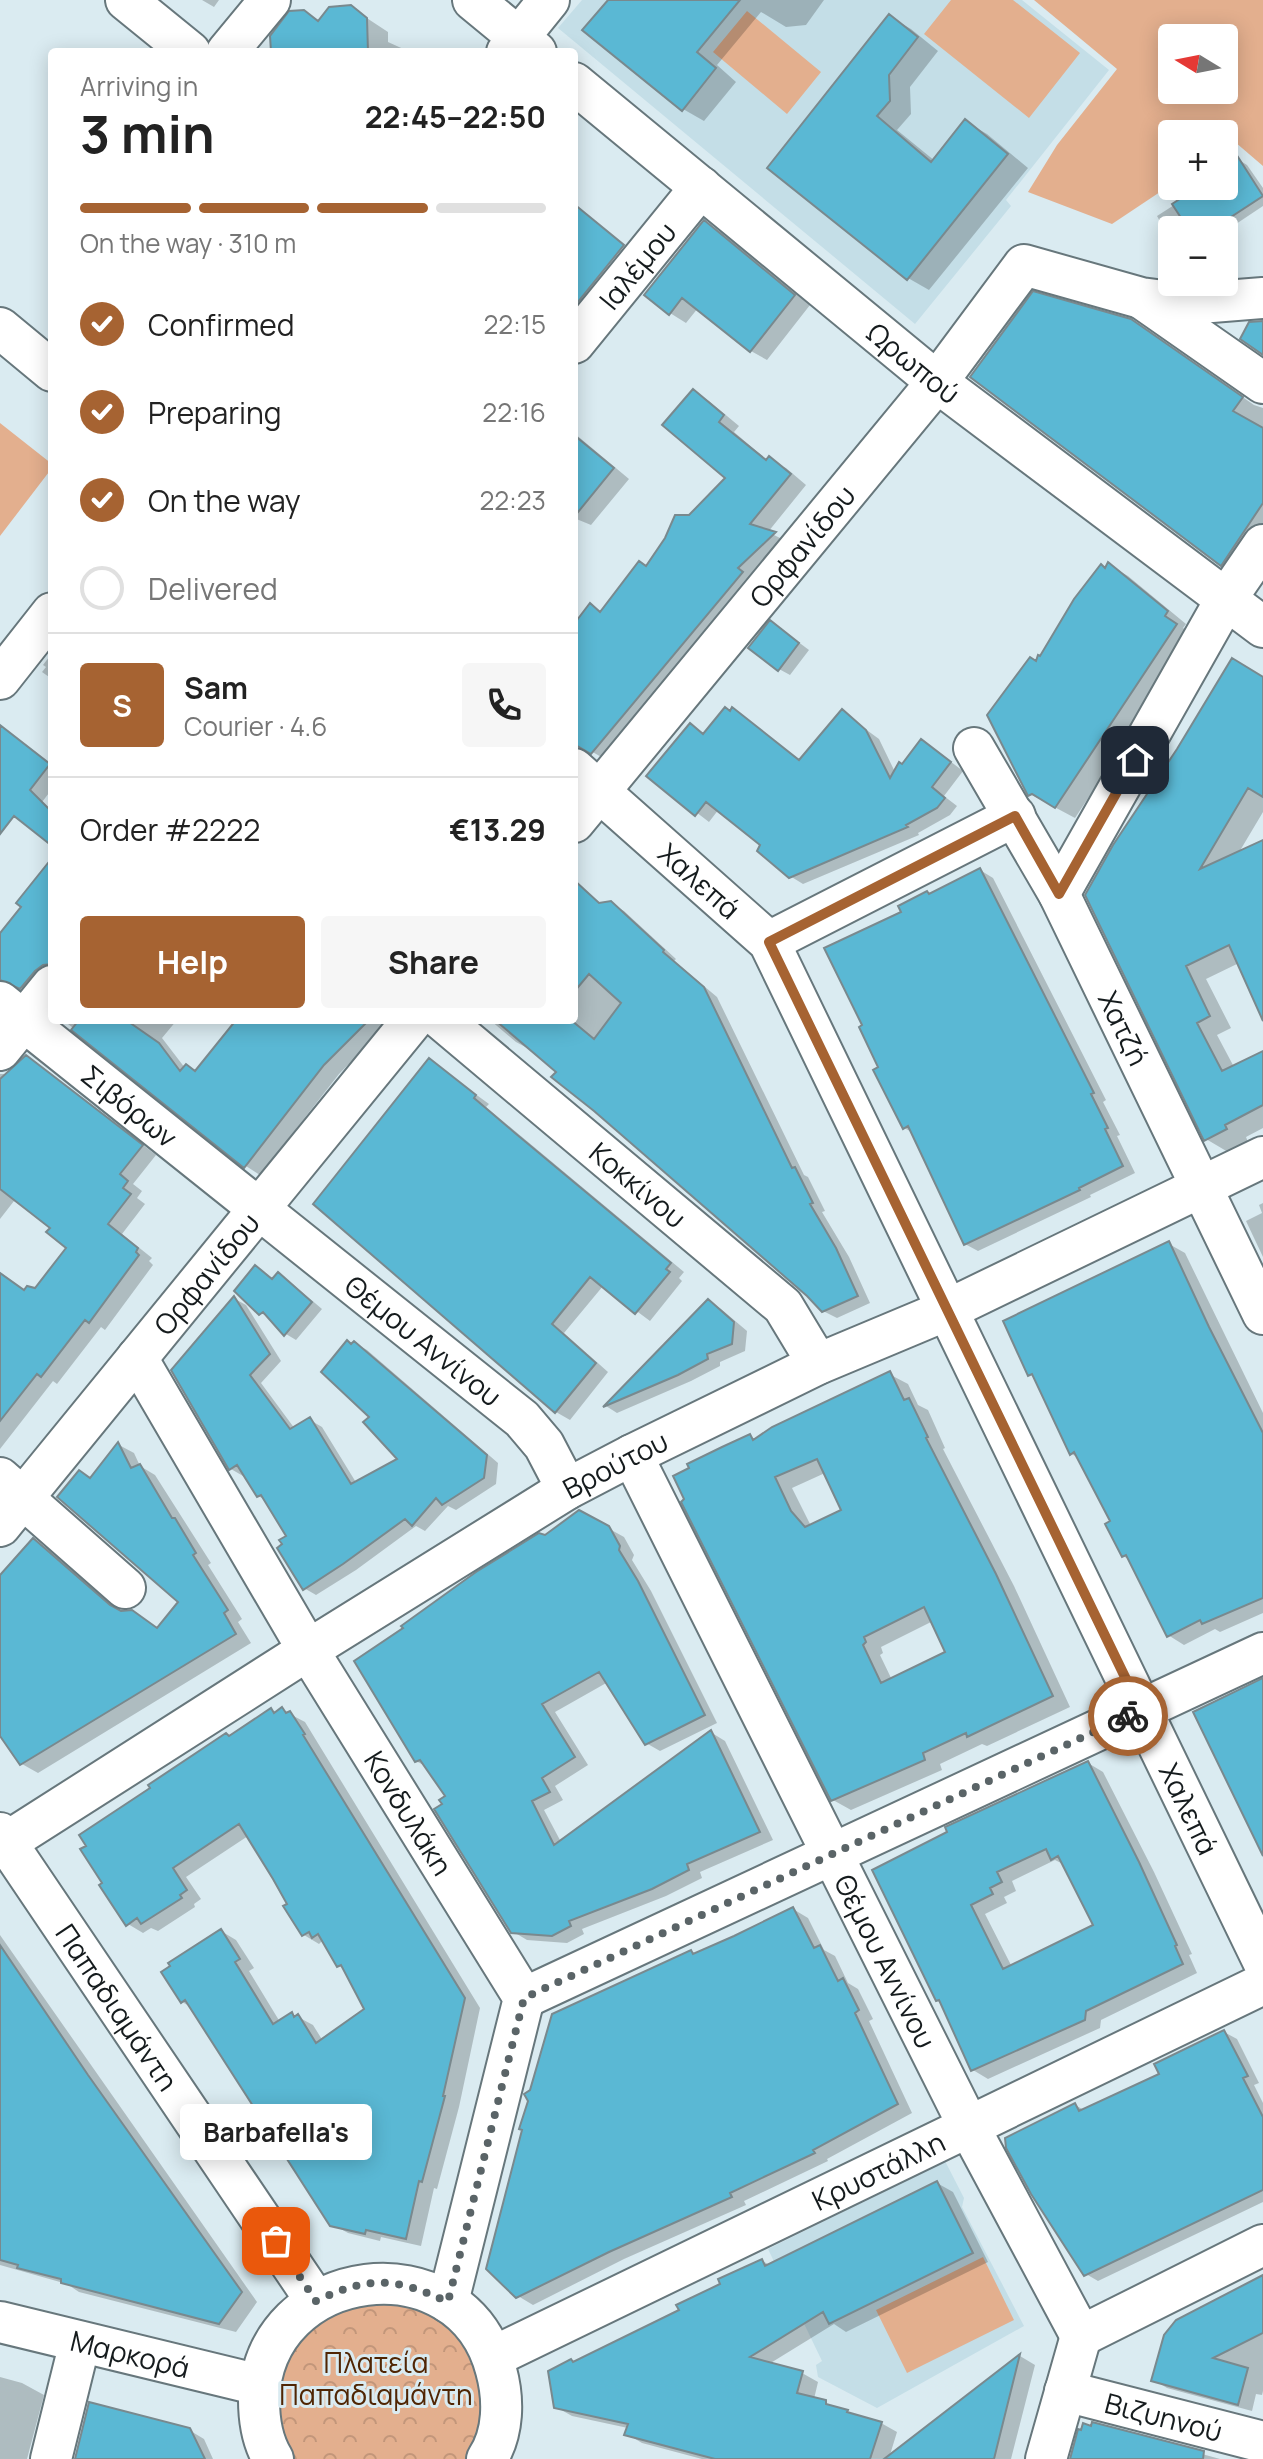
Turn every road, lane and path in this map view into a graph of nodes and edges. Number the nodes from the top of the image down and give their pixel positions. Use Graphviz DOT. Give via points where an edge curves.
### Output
graph roads {
  1 [pos="126,0"];
  2 [pos="270,0"];
  3 [pos="473,0"];
  4 [pos="549,0"];
  5 [pos="521,47"];
  6 [pos="185,48"];
  7 [pos="230,48"];
  8 [pos="578,86"];
  9 [pos="701,187"];
  10 [pos="1141,298"];
  11 [pos="1263,298"];
  12 [pos="0,328"];
  13 [pos="578,338"];
  14 [pos="48,368"];
  15 [pos="937,382"];
  16 [pos="1263,383"];
  17 [pos="1263,545"];
  18 [pos="1226,599"];
  19 [pos="48,618"];
  20 [pos="1263,627"];
  21 [pos="0,679"];
  22 [pos="974,748"];
  23 [pos="587,780"];
  24 [pos="578,809"];
  25 [pos="1015,816"];
  26 [pos="1059,894"];
  27 [pos="769,942"];
  28 [pos="48,990"];
  29 [pos="410,1024"];
  30 [pos="447,1024"];
  31 [pos="8,1025"];
  32 [pos="1263,1157"];
  33 [pos="1199,1187"];
  34 [pos="258,1209"];
  35 [pos="947,1310"];
  36 [pos="1263,1314"];
  37 [pos="137,1358"];
  38 [pos="818,1364"];
  39 [pos="632,1455"];
  40 [pos="567,1489"];
  41 [pos="8,1500"];
  42 [pos="125,1588"];
  43 [pos="308,1650"];
  44 [pos="1263,1653"];
  45 [pos="1141,1710"];
  46 [pos="3,1838"];
  47 [pos="832,1853"];
  48 [pos="1263,1961"];
  49 [pos="1263,1984"];
  50 [pos="524,1998"];
  51 [pos="969,2127"];
  52 [pos="1263,2245"];
  53 [pos="316,2301"];
  54 [pos="448,2302"];
  55 [pos="0,2322"];
  56 [pos="1081,2336"];
  57 [pos="80,2342"];
  58 [pos="493,2357"];
  59 [pos="260,2385"];
  60 [pos="1065,2391"];
  61 [pos="1263,2442"];
  62 [pos="500,2456"];
  63 [pos="51,2459"];
  64 [pos="273,2459"];
  65 [pos="1046,2459"];
  1 -- 6 [label="street"];
  2 -- 7 [label="street"];
  3 -- 5 [label="street"];
  4 -- 5 [label="street"];
  8 -- 9 [label="street, Ωρωπού"];
  9 -- 13 [label="street, Ιαλέμου"];
  9 -- 15 [label="street, Ωρωπού"];
  10 -- 11 [label="street" via="1187,304"];
  10 -- 15 [label="street, Ορφανίδου" via="1024,265"];
  10 -- 16 [label="street"];
  12 -- 14 [label="street"];
  15 -- 18 [label="street, Ωρωπού"];
  15 -- 23 [label="street, Ορφανίδου"];
  17 -- 18 [label="street"];
  18 -- 20 [label="street, Ωρωπού"];
  18 -- 26 [label="street"];
  19 -- 21 [label="street"];
  22 -- 25 [label="street, Χατζή"];
  23 -- 24 [label="street, Ορφανίδου"];
  23 -- 27 [label="street, Χαλεπά"];
  25 -- 26 [label="street, Χατζή"];
  25 -- 27 [label="street"];
  26 -- 33 [label="street, Χατζή"];
  27 -- 35 [label="street, Χαλεπά"];
  28 -- 31 [label="street"];
  29 -- 34 [label="street, Ορφανίδου"];
  30 -- 38 [label="street, Κοκκίνου" via="783,1306"];
  31 -- 34 [label="street, Σιβόρων"];
  32 -- 33 [label="street, Βρούτου"];
  33 -- 35 [label="street, Βρούτου"];
  33 -- 36 [label="street, Χατζή"];
  34 -- 37 [label="street, Ορφανίδου"];
  34 -- 40 [label="street, Θέμου Αννίνου" via="522,1419 544,1445"];
  35 -- 38 [label="street, Βρούτου"];
  35 -- 45 [label="street, Χαλεπά"];
  37 -- 41 [label="street, Ορφανίδου"];
  37 -- 43 [label="street, Κονδυλάκη"];
  38 -- 39 [label="street, Βρούτου"];
  39 -- 40 [label="street, Βρούτου"];
  39 -- 47 [label="street, Θέμου Αννίνου"];
  40 -- 43 [label="street, Βρούτου"];
  41 -- 42 [label="street"];
  43 -- 46 [label="street, Βρούτου"];
  43 -- 50 [label="street, Κονδυλάκη"];
  44 -- 45 [label="street"];
  45 -- 47 [label="street"];
  45 -- 48 [label="street, Χαλεπά"];
  46 -- 53 [label="street, Παπαδιαμάντη"];
  47 -- 50 [label="street"];
  47 -- 51 [label="street, Θέμου Αννίνου"];
  49 -- 51 [label="street, Κρυστάλλη"];
  50 -- 54 [label="street"];
  51 -- 56 [label="street, Θέμου Αννίνου"];
  51 -- 58 [label="street, Κρυστάλλη"];
  52 -- 56 [label="street"];
  53 -- 54 [label="street" via="348,2286 382,2282 416,2287"];
  53 -- 59 [label="street" via="278,2336"];
  54 -- 58 [label="street" via="482,2336"];
  55 -- 57 [label="street, Μαρκορά"];
  56 -- 60 [label="street, Βιζυηνού"];
  57 -- 59 [label="street, Μαρκορά"];
  57 -- 63 [label="street"];
  58 -- 62 [label="street" via="501,2388"];
  59 -- 64 [label="street" via="259,2418"];
  60 -- 61 [label="street, Βιζυηνού"];
  60 -- 65 [label="street, Βιζυηνού"];
}
